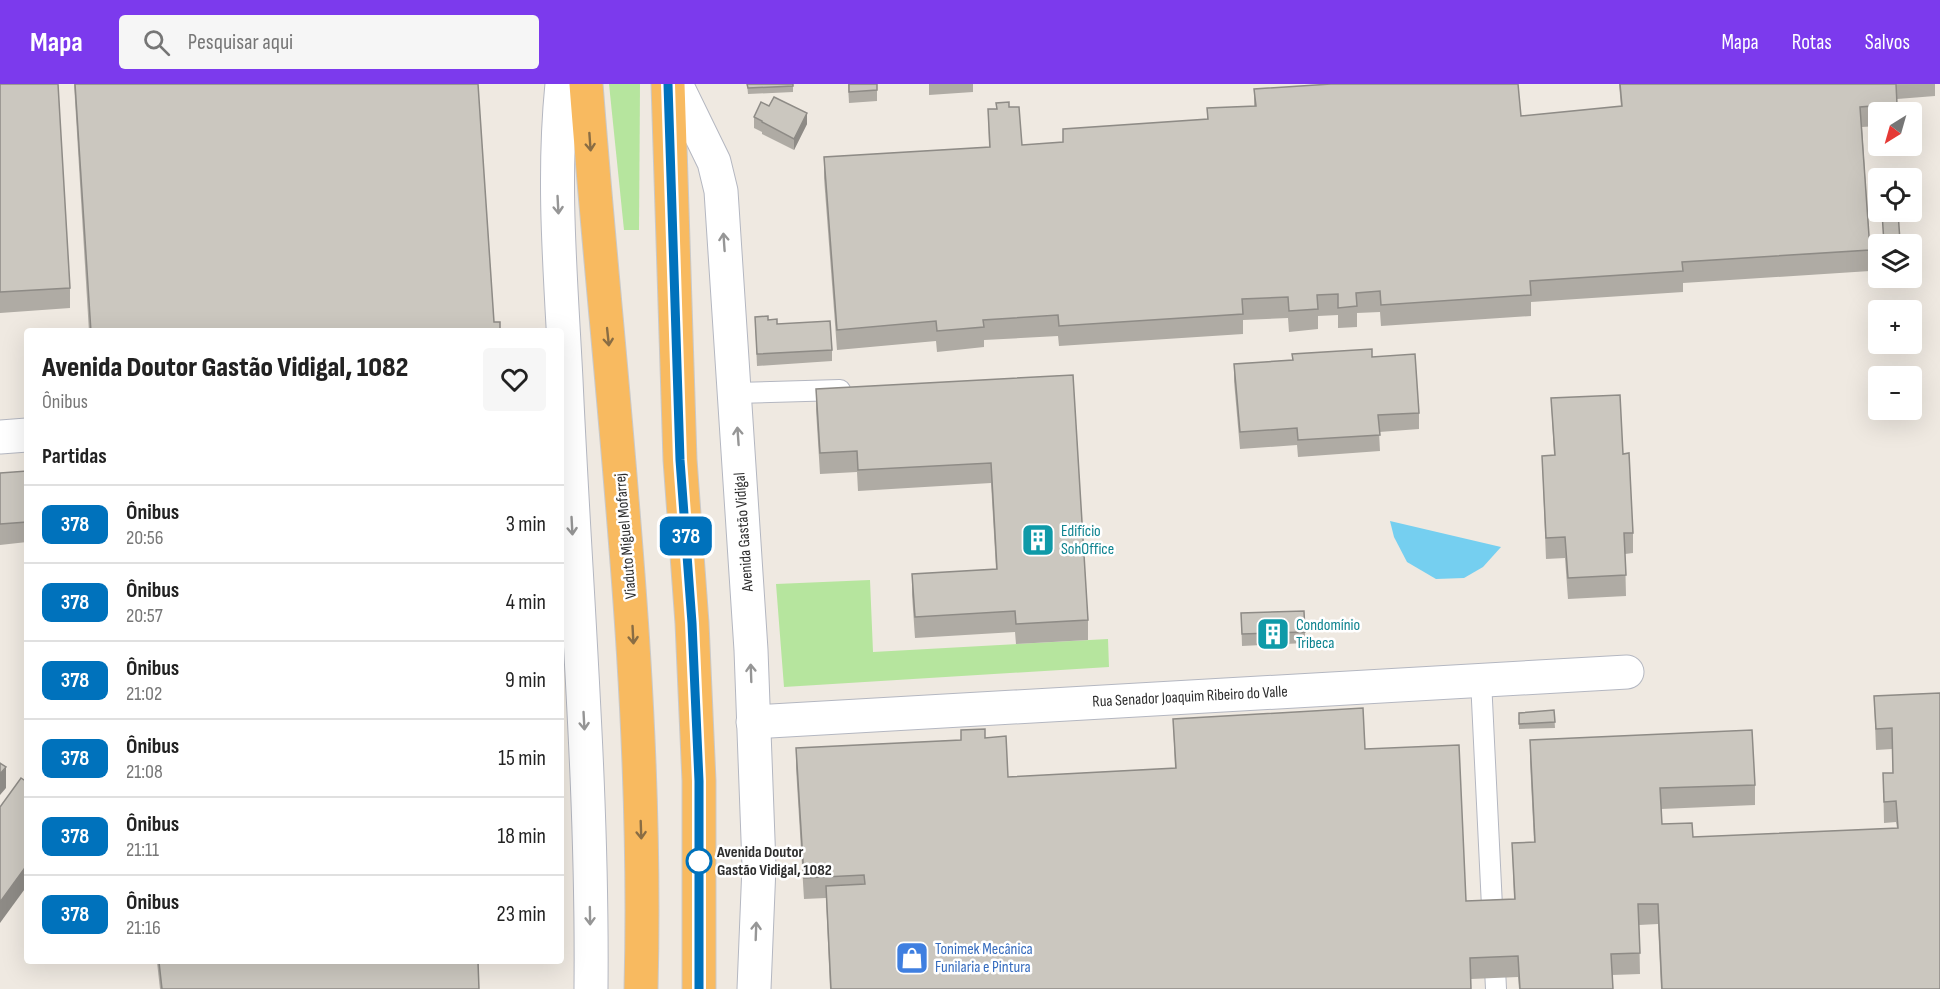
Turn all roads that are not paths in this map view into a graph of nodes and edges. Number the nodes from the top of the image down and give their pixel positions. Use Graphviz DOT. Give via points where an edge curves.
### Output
graph roads {
  1 [pos="562,84"];
  2 [pos="586,84"];
  3 [pos="671,86"];
  4 [pos="562,328"];
  5 [pos="859,389"];
  6 [pos="735,393"];
  7 [pos="564,401"];
  8 [pos="24,435"];
  9 [pos="0,437"];
  10 [pos="1627,672"];
  11 [pos="1481,680"];
  12 [pos="753,722"];
  13 [pos="591,989"];
  14 [pos="641,989"];
  15 [pos="699,989"];
  16 [pos="754,989"];
  17 [pos="1496,989"];
  1 -- 4 [label="street, one-way" via="557,188"];
  2 -- 14 [label="highway, Viaduto Miguel Mofarrej, one-way" via="633,632 643,915"];
  6 -- 3 [label="street, Avenida Gastão Vidigal, one-way" via="721,191 714,162"];
  3 -- 15 [label="highway" via="680,460 699,781"];
  5 -- 6 [label="lane"];
  12 -- 6 [label="street, Avenida Gastão Vidigal, one-way"];
  7 -- 13 [label="street, one-way" via="588,816"];
  8 -- 9 [label="street"];
  10 -- 11 [label="street, Rua Senador Joaquim Ribeiro do Valle"];
  11 -- 12 [label="street, Rua Senador Joaquim Ribeiro do Valle"];
  11 -- 17 [label="lane"];
  16 -- 12 [label="street, Avenida Gastão Vidigal, one-way" via="759,866"];
}
